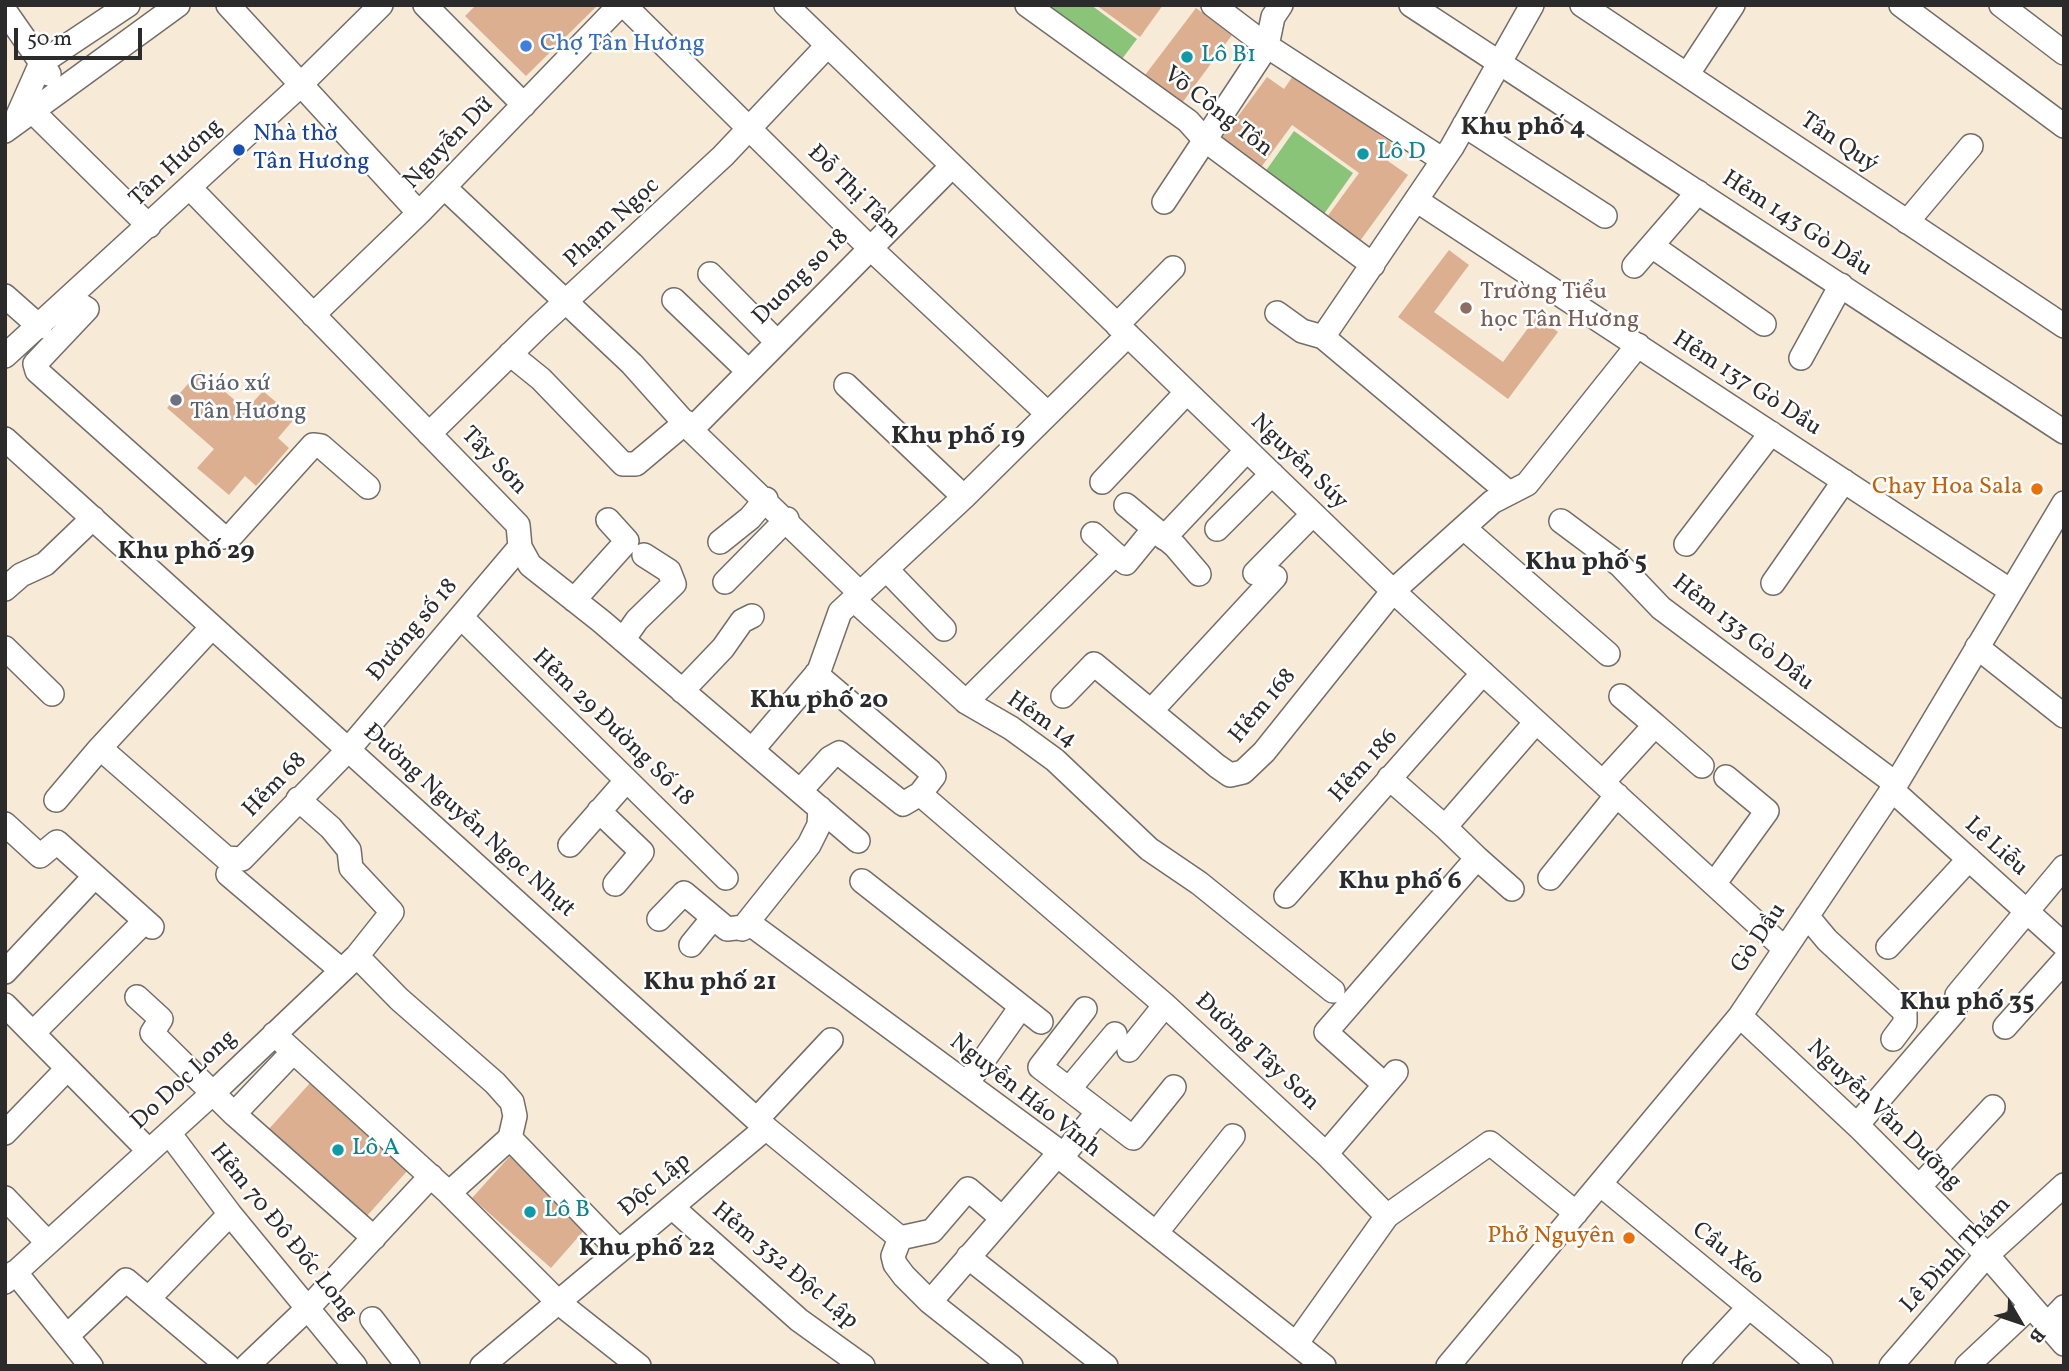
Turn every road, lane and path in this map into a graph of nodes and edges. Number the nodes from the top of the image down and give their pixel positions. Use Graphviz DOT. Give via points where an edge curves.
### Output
graph roads {
  1 [pos="128,5"];
  2 [pos="178,5"];
  3 [pos="228,5"];
  4 [pos="381,5"];
  5 [pos="425,5"];
  6 [pos="622,5"];
  7 [pos="786,5"];
  8 [pos="1027,5"];
  9 [pos="1213,5"];
  10 [pos="1281,5"];
  11 [pos="1411,5"];
  12 [pos="1532,5"];
  13 [pos="1582,5"];
  14 [pos="1732,5"];
  15 [pos="1901,5"];
  16 [pos="2001,5"];
  17 [pos="5,11"];
  18 [pos="827,46"];
  19 [pos="1267,46"];
  20 [pos="2064,52"];
  21 [pos="1500,62"];
  22 [pos="41,63"];
  23 [pos="1686,75"];
  24 [pos="299,86"];
  25 [pos="61,91"];
  26 [pos="524,105"];
  27 [pos="28,107"];
  28 [pos="1465,125"];
  29 [pos="750,126"];
  30 [pos="2064,126"];
  31 [pos="9,129"];
  32 [pos="1205,140"];
  33 [pos="1971,146"];
  34 [pos="1443,160"];
  35 [pos="952,166"];
  36 [pos="444,187"];
  37 [pos="190,188"];
  38 [pos="1698,192"];
  39 [pos="1416,200"];
  40 [pos="1164,202"];
  41 [pos="419,213"];
  42 [pos="1605,216"];
  43 [pos="1907,222"];
  44 [pos="149,226"];
  45 [pos="1652,246"];
  46 [pos="869,247"];
  47 [pos="1373,265"];
  48 [pos="1634,266"];
  49 [pos="1173,268"];
  50 [pos="710,274"];
  51 [pos="1841,285"];
  52 [pos="5,296"];
  53 [pos="71,299"];
  54 [pos="674,300"];
  55 [pos="565,304"];
  56 [pos="1277,313"];
  57 [pos="313,315"];
  58 [pos="1764,324"];
  59 [pos="2064,326"];
  60 [pos="40,327"];
  61 [pos="1122,330"];
  62 [pos="1323,337"];
  63 [pos="776,341"];
  64 [pos="1637,345"];
  65 [pos="510,354"];
  66 [pos="5,356"];
  67 [pos="1801,358"];
  68 [pos="748,372"];
  69 [pos="846,384"];
  70 [pos="1186,393"];
  71 [pos="1048,414"];
  72 [pos="689,426"];
  73 [pos="2064,432"];
  74 [pos="1770,433"];
  75 [pos="429,434"];
  76 [pos="5,439"];
  77 [pos="1247,450"];
  78 [pos="1272,474"];
  79 [pos="1844,481"];
  80 [pos="1102,482"];
  81 [pos="368,487"];
  82 [pos="1508,494"];
  83 [pos="964,497"];
  84 [pos="766,499"];
  85 [pos="1126,505"];
  86 [pos="1313,514"];
  87 [pos="2061,514"];
  88 [pos="93,518"];
  89 [pos="787,519"];
  90 [pos="608,520"];
  91 [pos="1561,521"];
  92 [pos="1464,528"];
  93 [pos="1217,529"];
  94 [pos="1093,534"];
  95 [pos="1159,534"];
  96 [pos="720,542"];
  97 [pos="1686,544"];
  98 [pos="520,547"];
  99 [pos="1115,554"];
  100 [pos="645,555"];
  101 [pos="886,569"];
  102 [pos="1199,574"];
  103 [pos="725,582"];
  104 [pos="1773,583"];
  105 [pos="5,589"];
  106 [pos="1393,591"];
  107 [pos="2011,591"];
  108 [pos="857,596"];
  109 [pos="574,600"];
  110 [pos="752,616"];
  111 [pos="461,617"];
  112 [pos="212,627"];
  113 [pos="944,629"];
  114 [pos="623,640"];
  115 [pos="1977,647"];
  116 [pos="5,648"];
  117 [pos="1608,654"];
  118 [pos="1483,673"];
  119 [pos="817,674"];
  120 [pos="682,691"];
  121 [pos="52,694"];
  122 [pos="1063,696"];
  123 [pos="1621,696"];
  124 [pos="966,702"];
  125 [pos="1152,710"];
  126 [pos="2064,716"];
  127 [pos="1536,722"];
  128 [pos="1655,725"];
  129 [pos="100,748"];
  130 [pos="348,750"];
  131 [pos="752,750"];
  132 [pos="1702,766"];
  133 [pos="1726,777"];
  134 [pos="1389,778"];
  135 [pos="626,780"];
  136 [pos="1893,786"];
  137 [pos="1610,789"];
  138 [pos="800,791"];
  139 [pos="298,799"];
  140 [pos="911,799"];
  141 [pos="57,800"];
  142 [pos="820,808"];
  143 [pos="599,811"];
  144 [pos="5,824"];
  145 [pos="1445,827"];
  146 [pos="858,841"];
  147 [pos="570,845"];
  148 [pos="1477,858"];
  149 [pos="1969,859"];
  150 [pos="232,864"];
  151 [pos="2064,867"];
  152 [pos="94,876"];
  153 [pos="726,878"];
  154 [pos="1550,878"];
  155 [pos="862,881"];
  156 [pos="615,884"];
  157 [pos="1714,884"];
  158 [pos="1511,889"];
  159 [pos="1286,896"];
  160 [pos="2028,913"];
  161 [pos="1807,916"];
  162 [pos="713,918"];
  163 [pos="659,919"];
  164 [pos="742,929"];
  165 [pos="691,945"];
  166 [pos="2064,946"];
  167 [pos="1888,947"];
  168 [pos="1785,949"];
  169 [pos="2064,961"];
  170 [pos="349,963"];
  171 [pos="5,972"];
  172 [pos="1333,991"];
  173 [pos="137,997"];
  174 [pos="1165,1005"];
  175 [pos="5,1006"];
  176 [pos="1021,1007"];
  177 [pos="1085,1009"];
  178 [pos="1740,1016"];
  179 [pos="1041,1022"];
  180 [pos="2005,1027"];
  181 [pos="33,1034"];
  182 [pos="274,1034"];
  183 [pos="831,1040"];
  184 [pos="1893,1040"];
  185 [pos="293,1052"];
  186 [pos="66,1070"];
  187 [pos="968,1082"];
  188 [pos="1174,1087"];
  189 [pos="1069,1089"];
  190 [pos="214,1092"];
  191 [pos="1993,1107"];
  192 [pos="1098,1112"];
  193 [pos="234,1114"];
  194 [pos="762,1124"];
  195 [pos="1857,1125"];
  196 [pos="5,1133"];
  197 [pos="169,1133"];
  198 [pos="1233,1136"];
  199 [pos="510,1139"];
  200 [pos="148,1150"];
  201 [pos="1326,1154"];
  202 [pos="1060,1155"];
  203 [pos="431,1176"];
  204 [pos="1600,1184"];
  205 [pos="2064,1185"];
  206 [pos="1919,1187"];
  207 [pos="449,1193"];
  208 [pos="5,1198"];
  209 [pos="672,1208"];
  210 [pos="1576,1213"];
  211 [pos="230,1214"];
  212 [pos="1387,1216"];
  213 [pos="1002,1218"];
  214 [pos="1156,1233"];
  215 [pos="374,1238"];
  216 [pos="900,1238"];
  217 [pos="47,1242"];
  218 [pos="619,1251"];
  219 [pos="1987,1255"];
  220 [pos="968,1256"];
  221 [pos="10,1277"];
  222 [pos="150,1297"];
  223 [pos="558,1302"];
  224 [pos="930,1302"];
  225 [pos="2031,1306"];
  226 [pos="1749,1307"];
  227 [pos="2064,1307"];
  228 [pos="308,1308"];
  229 [pos="372,1319"];
  230 [pos="2047,1325"];
  231 [pos="67,1336"];
  232 [pos="1296,1344"];
  233 [pos="2064,1344"];
  234 [pos="91,1366"];
  235 [pos="228,1366"];
  236 [pos="247,1366"];
  237 [pos="355,1366"];
  238 [pos="408,1366"];
  239 [pos="482,1366"];
  240 [pos="639,1366"];
  241 [pos="863,1366"];
  242 [pos="1011,1366"];
  243 [pos="1106,1366"];
  244 [pos="1324,1366"];
  245 [pos="1448,1366"];
  246 [pos="1694,1366"];
  247 [pos="1821,1366"];
  248 [pos="1891,1366"];
  249 [pos="1967,1366"];
  1 -- 22 [label="street"];
  2 -- 25 [label="street"];
  3 -- 24 [label="street"];
  4 -- 24 [label="street, Tân Hương"];
  5 -- 26 [label="street"];
  6 -- 26 [label="street, Nguyễn Dữ"];
  6 -- 29 [label="street, Đỗ Thị Tâm"];
  7 -- 18 [label="street, Nguyễn Súy"];
  8 -- 32 [label="street, Võ Công Tồn" via="1188,121"];
  9 -- 19 [label="street"];
  10 -- 19 [label="street" via="1273,17"];
  11 -- 21 [label="street, Hẻm 143 Gò Dầu"];
  12 -- 21 [label="street"];
  13 -- 23 [label="street, Tân Quý"];
  14 -- 23 [label="street"];
  15 -- 30 [label="street"];
  16 -- 20 [label="street"];
  17 -- 22 [label="street"];
  18 -- 29 [label="street, Phạm Ngọc"];
  18 -- 35 [label="street, Nguyễn Súy"];
  19 -- 32 [label="street"];
  19 -- 34 [label="street"];
  21 -- 28 [label="street"];
  21 -- 38 [label="street, Hẻm 143 Gò Dầu"];
  22 -- 25 [label="street"];
  22 -- 27 [label="street"];
  23 -- 43 [label="street, Tân Quý"];
  24 -- 37 [label="street, Tân Hương"];
  24 -- 41 [label="street"];
  25 -- 27 [label="street"];
  26 -- 36 [label="street, Nguyễn Dữ"];
  27 -- 31 [label="street"];
  27 -- 44 [label="street"];
  28 -- 34 [label="street"];
  28 -- 42 [label="street"];
  29 -- 46 [label="street, Đỗ Thị Tâm"];
  29 -- 55 [label="street, Phạm Ngọc"];
  32 -- 40 [label="street"];
  32 -- 47 [label="street, Võ Công Tồn"];
  33 -- 43 [label="street"];
  34 -- 39 [label="street"];
  35 -- 46 [label="street, Duong so 18"];
  35 -- 61 [label="street, Nguyễn Súy"];
  36 -- 41 [label="street, Nguyễn Dữ"];
  36 -- 55 [label="street, Hẻm 14"];
  37 -- 44 [label="street, Tân Hương"];
  37 -- 57 [label="street, Tây Sơn"];
  38 -- 45 [label="street"];
  38 -- 51 [label="street, Hẻm 143 Gò Dầu"];
  39 -- 47 [label="street"];
  39 -- 64 [label="street, Hẻm 137 Gò Dầu"];
  41 -- 57 [label="street, Nguyễn Dữ"];
  43 -- 59 [label="street, Tân Quý"];
  44 -- 53 [label="street, Tân Hương"];
  45 -- 48 [label="street"];
  45 -- 58 [label="street"];
  46 -- 63 [label="street, Duong so 18"];
  46 -- 71 [label="street, Đỗ Thị Tâm"];
  47 -- 62 [label="street"];
  49 -- 61 [label="street"];
  50 -- 63 [label="street"];
  51 -- 67 [label="street"];
  51 -- 73 [label="street, Hẻm 143 Gò Dầu"];
  52 -- 60 [label="street"];
  53 -- 60 [label="street, Tân Hương"];
  53 -- 81 [label="street" via="86,309 34,364 37,371 223,537 232,535 313,445 321,446"];
  54 -- 68 [label="street"];
  55 -- 65 [label="street, Phạm Ngọc"];
  55 -- 72 [label="street, Hẻm 14" via="632,364"];
  56 -- 62 [label="street" via="1302,331"];
  57 -- 75 [label="street, Tây Sơn"];
  60 -- 66 [label="street, Tân Hương"];
  61 -- 70 [label="street, Nguyễn Súy"];
  61 -- 71 [label="street"];
  62 -- 82 [label="street"];
  63 -- 68 [label="street, Duong so 18"];
  64 -- 74 [label="street, Hẻm 137 Gò Dầu"];
  64 -- 82 [label="street" via="1527,484"];
  65 -- 72 [label="street, Duong so 18" via="541,379 623,464 636,464"];
  65 -- 75 [label="street, Phạm Ngọc"];
  68 -- 72 [label="street, Duong so 18"];
  69 -- 83 [label="street"];
  70 -- 77 [label="street, Nguyễn Súy"];
  70 -- 80 [label="street"];
  71 -- 83 [label="street"];
  72 -- 84 [label="street, Hẻm 14"];
  74 -- 79 [label="street, Hẻm 137 Gò Dầu"];
  74 -- 97 [label="street"];
  75 -- 98 [label="street, Tây Sơn" via="518,525"];
  76 -- 88 [label="street, Đường Nguyễn Ngọc Nhựt"];
  77 -- 78 [label="street, Nguyễn Súy"];
  77 -- 95 [label="street"];
  78 -- 86 [label="street, Nguyễn Súy"];
  78 -- 93 [label="street"];
  79 -- 104 [label="street"];
  79 -- 107 [label="street, Hẻm 137 Gò Dầu"];
  82 -- 92 [label="street"];
  83 -- 101 [label="street"];
  84 -- 89 [label="street, Hẻm 14"];
  84 -- 96 [label="street"];
  85 -- 95 [label="street"];
  86 -- 106 [label="street, Nguyễn Súy"];
  86 -- 125 [label="street"];
  87 -- 107 [label="street, Gò Dầu"];
  88 -- 105 [label="street" via="45,564"];
  88 -- 112 [label="street, Đường Nguyễn Ngọc Nhựt"];
  89 -- 103 [label="street"];
  89 -- 108 [label="street, Hẻm 14"];
  90 -- 109 [label="street" via="627,541"];
  91 -- 136 [label="street, Hẻm 133 Gò Dầu" via="1620,565 1661,608"];
  92 -- 106 [label="street"];
  92 -- 117 [label="street"];
  94 -- 99 [label="street"];
  95 -- 99 [label="street" via="1126,563"];
  95 -- 102 [label="street"];
  98 -- 109 [label="street, Tây Sơn" via="530,565"];
  98 -- 111 [label="street, Đường số 18"];
  99 -- 124 [label="street"];
  100 -- 114 [label="street" via="669,571 674,584"];
  101 -- 108 [label="street"];
  101 -- 113 [label="street"];
  106 -- 118 [label="street, Nguyễn Súy"];
  106 -- 125 [label="street, Hẻm 168" via="1243,772 1230,775"];
  107 -- 115 [label="street, Gò Dầu"];
  108 -- 119 [label="street" via="840,612"];
  108 -- 124 [label="street, Hẻm 14"];
  109 -- 114 [label="street, Tây Sơn"];
  110 -- 120 [label="street" via="742,621"];
  111 -- 130 [label="street, Đường số 18"];
  111 -- 135 [label="street, Hẻm 29 Đường Số 18"];
  112 -- 129 [label="street"];
  112 -- 130 [label="street, Đường Nguyễn Ngọc Nhựt"];
  114 -- 120 [label="street, Tây Sơn"];
  115 -- 126 [label="street"];
  115 -- 136 [label="street, Gò Dầu"];
  116 -- 121 [label="street"];
  118 -- 127 [label="street, Nguyễn Súy"];
  118 -- 134 [label="street, Hẻm 186"];
  119 -- 131 [label="street"];
  119 -- 140 [label="street" via="934,776"];
  120 -- 131 [label="street, Tây Sơn"];
  122 -- 125 [label="street, Hẻm 168" via="1094,664"];
  123 -- 128 [label="street"];
  124 -- 172 [label="street, Hẻm 14" via="1055,760 1149,849 1199,883"];
  127 -- 137 [label="street, Nguyễn Súy"];
  127 -- 145 [label="street"];
  128 -- 132 [label="street"];
  128 -- 137 [label="street"];
  129 -- 141 [label="street"];
  129 -- 150 [label="street"];
  130 -- 139 [label="street, Hẻm 68"];
  130 -- 194 [label="street, Đường Nguyễn Ngọc Nhựt"];
  131 -- 138 [label="street, Tây Sơn"];
  133 -- 157 [label="street" via="1767,811"];
  134 -- 145 [label="street"];
  134 -- 159 [label="street, Hẻm 186"];
  135 -- 143 [label="street"];
  135 -- 153 [label="street, Hẻm 29 Đường Số 18"];
  136 -- 149 [label="street, Lê Liễu"];
  136 -- 161 [label="street, Gò Dầu"];
  137 -- 154 [label="street"];
  137 -- 157 [label="street, Nguyễn Súy"];
  138 -- 140 [label="street, Đường Tây Sơn" via="839,753"];
  138 -- 142 [label="street, Tây Sơn"];
  139 -- 150 [label="street, Hẻm 68"];
  139 -- 170 [label="street, Do Doc Long" via="331,828 349,850 351,868 392,912"];
  140 -- 174 [label="street, Đường Tây Sơn"];
  142 -- 146 [label="street, Tây Sơn"];
  142 -- 164 [label="street" via="819,825 809,845"];
  143 -- 147 [label="street"];
  143 -- 156 [label="street" via="642,852"];
  144 -- 152 [label="street" via="40,856 57,842"];
  145 -- 148 [label="street"];
  148 -- 158 [label="street"];
  148 -- 201 [label="street" via="1326,1032 1391,1078"];
  149 -- 160 [label="street, Lê Liễu"];
  149 -- 167 [label="street"];
  150 -- 170 [label="street"];
  151 -- 160 [label="street"];
  152 -- 171 [label="street"];
  152 -- 181 [label="street" via="148,924"];
  155 -- 176 [label="street"];
  157 -- 168 [label="street, Nguyễn Súy"];
  160 -- 166 [label="street, Lê Liễu"];
  160 -- 195 [label="street"];
  161 -- 168 [label="street, Gò Dầu"];
  161 -- 184 [label="street" via="1826,940 1905,1012 1907,1018"];
  162 -- 163 [label="street, Nguyễn Háo Vĩnh" via="684,893"];
  162 -- 164 [label="street, Nguyễn Háo Vĩnh" via="727,929"];
  162 -- 165 [label="street"];
  164 -- 187 [label="street, Nguyễn Háo Vĩnh" via="753,926"];
  168 -- 178 [label="street, Gò Dầu"];
  169 -- 180 [label="street"];
  170 -- 182 [label="street, Do Doc Long"];
  170 -- 199 [label="street" via="399,999 495,1083 512,1102 515,1116"];
  173 -- 190 [label="street" via="161,1018 152,1033"];
  174 -- 189 [label="street"];
  174 -- 201 [label="street, Đường Tây Sơn"];
  175 -- 181 [label="street"];
  176 -- 179 [label="street"];
  176 -- 187 [label="street"];
  177 -- 189 [label="street" via="1040,1067"];
  178 -- 195 [label="street, Nguyễn Văn Dưỡng"];
  178 -- 204 [label="street, Gò Dầu"];
  181 -- 186 [label="street"];
  182 -- 185 [label="street"];
  182 -- 190 [label="street, Do Doc Long"];
  183 -- 194 [label="street, Độc Lập"];
  185 -- 193 [label="street"];
  185 -- 203 [label="street"];
  186 -- 196 [label="street"];
  186 -- 200 [label="street"];
  187 -- 202 [label="street, Nguyễn Háo Vĩnh"];
  188 -- 192 [label="street" via="1133,1139"];
  189 -- 192 [label="street"];
  190 -- 193 [label="street"];
  190 -- 197 [label="street, Do Doc Long"];
  191 -- 206 [label="street"];
  192 -- 202 [label="street"];
  193 -- 215 [label="street"];
  194 -- 209 [label="street, Độc Lập"];
  194 -- 216 [label="street, Đường Nguyễn Ngọc Nhựt"];
  195 -- 206 [label="street, Nguyễn Văn Dưỡng"];
  197 -- 200 [label="street, Do Doc Long"];
  197 -- 211 [label="street, Hẻm 70 Đô Đốc Long"];
  198 -- 214 [label="street"];
  199 -- 207 [label="street"];
  199 -- 218 [label="street"];
  200 -- 217 [label="street, Do Doc Long"];
  201 -- 212 [label="street, Đường Tây Sơn"];
  202 -- 213 [label="street"];
  202 -- 214 [label="street, Nguyễn Háo Vĩnh"];
  203 -- 207 [label="street"];
  203 -- 215 [label="street"];
  204 -- 210 [label="street, Gò Dầu"];
  204 -- 226 [label="street, Cầu Xéo"];
  205 -- 219 [label="street, Lê Đình Thám"];
  206 -- 219 [label="street, Nguyễn Văn Dưỡng"];
  207 -- 223 [label="street"];
  208 -- 217 [label="street"];
  209 -- 218 [label="street, Độc Lập"];
  209 -- 241 [label="street, Hẻm 332 Độc Lập" via="799,1320"];
  210 -- 212 [label="street" via="1490,1143"];
  210 -- 245 [label="street, Gò Dầu"];
  211 -- 222 [label="street"];
  211 -- 228 [label="street, Hẻm 70 Đô Đốc Long"];
  212 -- 232 [label="street"];
  213 -- 216 [label="street" via="968,1189 932,1231"];
  213 -- 220 [label="street"];
  214 -- 232 [label="street, Nguyễn Háo Vĩnh"];
  215 -- 228 [label="street"];
  216 -- 224 [label="street" via="893,1255 895,1264"];
  217 -- 221 [label="street, Do Doc Long"];
  218 -- 223 [label="street, Độc Lập"];
  219 -- 225 [label="street, Nguyễn Văn Dưỡng"];
  219 -- 248 [label="street, Lê Đình Thám"];
  220 -- 224 [label="street"];
  220 -- 243 [label="street"];
  221 -- 231 [label="street"];
  222 -- 231 [label="street" via="126,1280"];
  222 -- 235 [label="street"];
  223 -- 239 [label="street, Độc Lập"];
  223 -- 240 [label="street"];
  224 -- 242 [label="street"];
  225 -- 230 [label="street, Nguyễn Văn Dưỡng"];
  225 -- 249 [label="street"];
  226 -- 246 [label="street"];
  226 -- 247 [label="street, Cầu Xéo"];
  227 -- 230 [label="street"];
  228 -- 236 [label="street"];
  228 -- 237 [label="street, Hẻm 70 Đô Đốc Long"];
  229 -- 238 [label="street"];
  230 -- 233 [label="street, Nguyễn Văn Dưỡng"];
  231 -- 234 [label="street"];
  232 -- 244 [label="street, Nguyễn Háo Vĩnh"];
}
